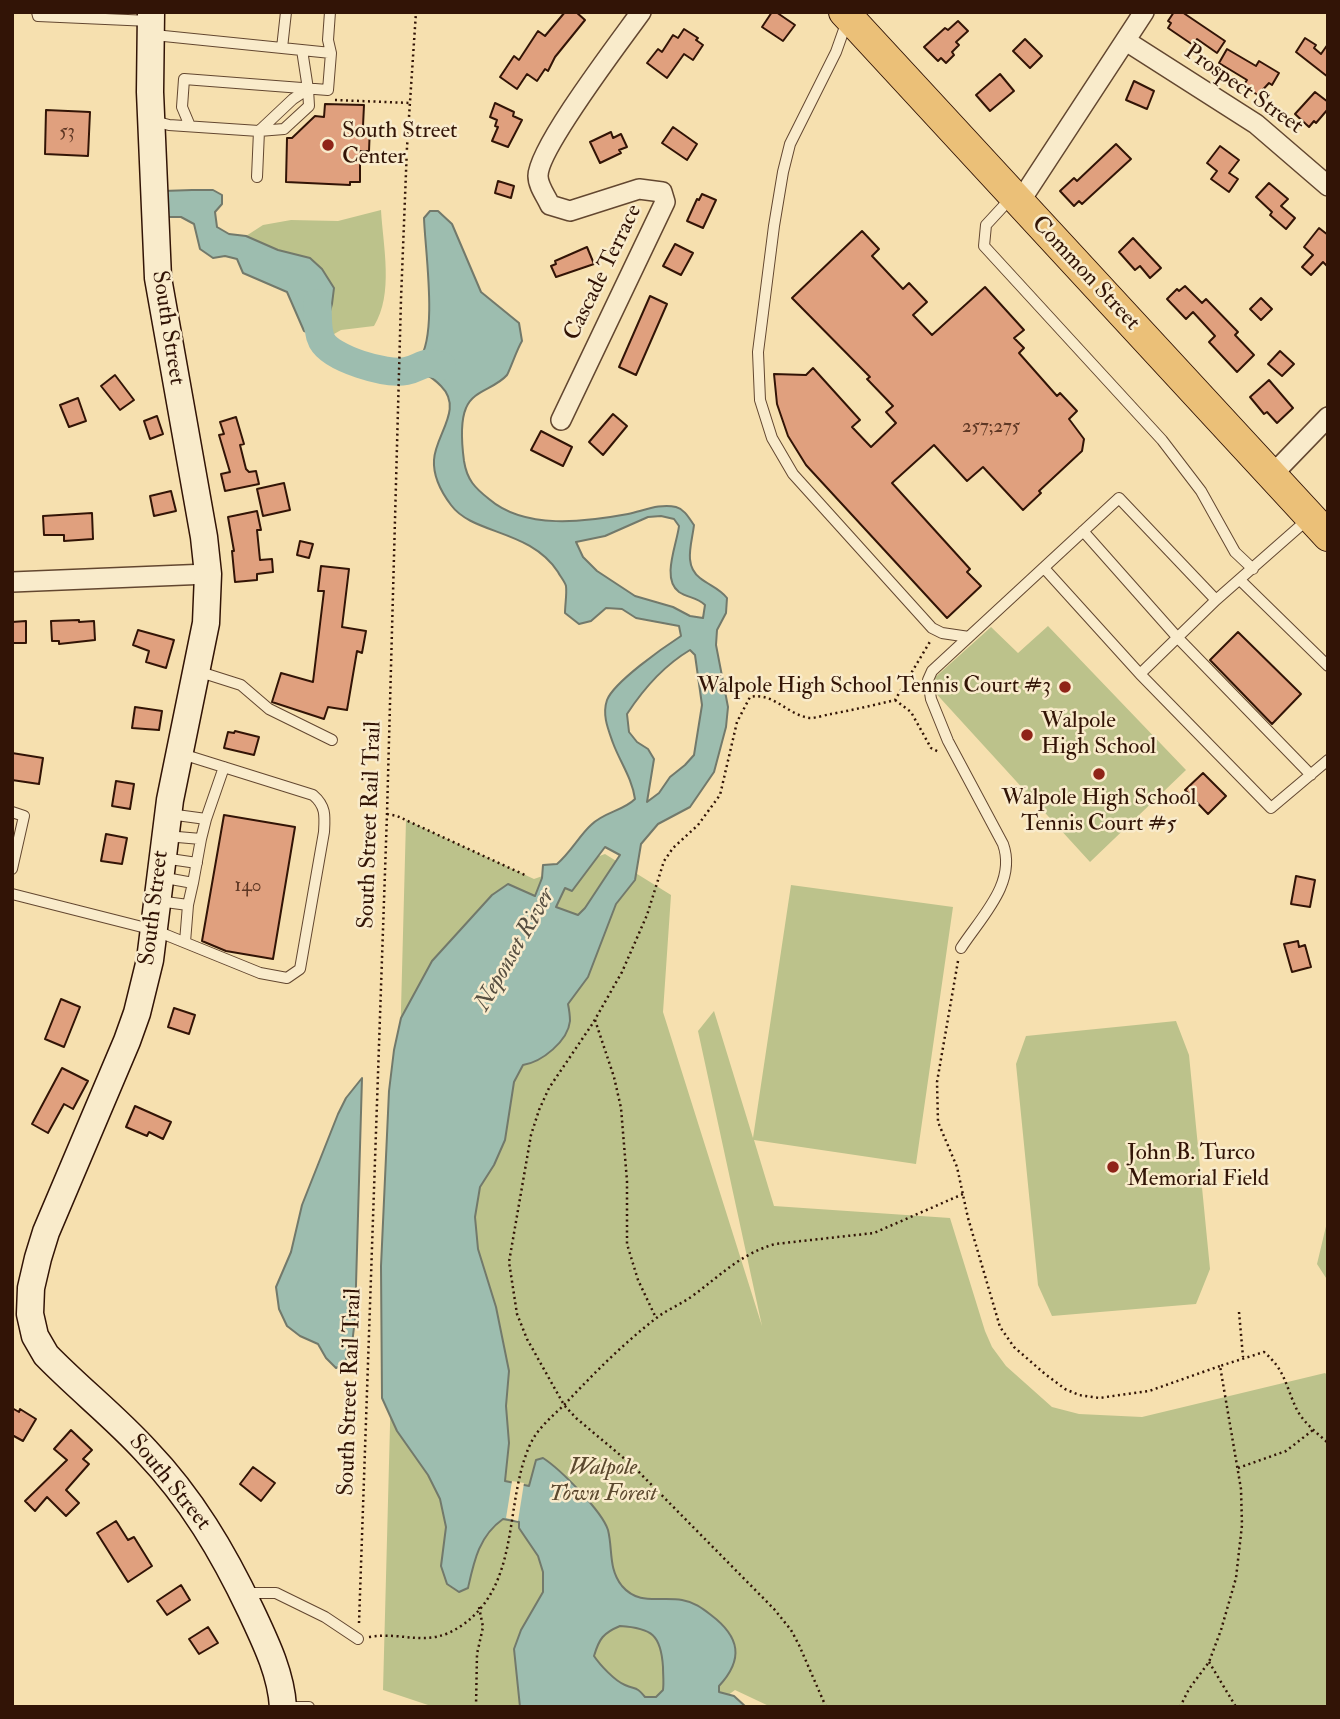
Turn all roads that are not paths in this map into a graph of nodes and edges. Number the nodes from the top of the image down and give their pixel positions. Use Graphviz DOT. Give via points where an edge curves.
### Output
graph roads {
  1 [pos="37,12"];
  2 [pos="286,12"];
  3 [pos="330,12"];
  4 [pos="641,12"];
  5 [pos="1144,12"];
  6 [pos="848,14"];
  7 [pos="76,15"];
  8 [pos="150,23"];
  9 [pos="1126,41"];
  10 [pos="282,48"];
  11 [pos="302,50"];
  12 [pos="331,52"];
  13 [pos="308,89"];
  14 [pos="150,119"];
  15 [pos="190,126"];
  16 [pos="259,131"];
  17 [pos="257,177"];
  18 [pos="1328,186"];
  19 [pos="1016,200"];
  20 [pos="1328,417"];
  21 [pos="561,421"];
  22 [pos="1272,475"];
  23 [pos="1319,526"];
  24 [pos="1083,531"];
  25 [pos="1044,568"];
  26 [pos="1253,569"];
  27 [pos="208,574"];
  28 [pos="1240,580"];
  29 [pos="12,582"];
  30 [pos="1216,600"];
  31 [pos="969,637"];
  32 [pos="1177,637"];
  33 [pos="1328,666"];
  34 [pos="196,671"];
  35 [pos="1140,674"];
  36 [pos="332,740"];
  37 [pos="179,753"];
  38 [pos="1328,760"];
  39 [pos="223,767"];
  40 [pos="1311,775"];
  41 [pos="12,812"];
  42 [pos="206,819"];
  43 [pos="201,839"];
  44 [pos="162,857"];
  45 [pos="197,863"];
  46 [pos="12,869"];
  47 [pos="193,883"];
  48 [pos="12,894"];
  49 [pos="188,905"];
  50 [pos="154,930"];
  51 [pos="185,942"];
  52 [pos="961,948"];
  53 [pos="21,1310"];
  54 [pos="243,1594"];
  55 [pos="358,1639"];
  56 [pos="285,1707"];
  57 [pos="309,1707"];
  1 -- 7 [label="lane" via="38,16"];
  2 -- 10 [label="lane"];
  3 -- 12 [label="lane"];
  4 -- 21 [label="street, Cascade Terrace" via="547,149 538,176 550,205 570,211 639,189 665,196"];
  5 -- 9 [label="street"];
  6 -- 19 [label="main road, Common Street"];
  6 -- 31 [label="lane" via="836,52 799,122 785,163 758,352 760,400 772,438 793,474 937,632"];
  7 -- 8 [label="lane"];
  8 -- 10 [label="lane"];
  8 -- 14 [label="street, South Street"];
  9 -- 18 [label="street, Prospect Street" via="1256,124"];
  9 -- 19 [label="street"];
  10 -- 11 [label="lane"];
  11 -- 12 [label="lane"];
  11 -- 13 [label="lane"];
  12 -- 13 [label="lane" via="328,90"];
  13 -- 15 [label="lane" via="184,79 182,107"];
  13 -- 16 [label="lane"];
  13 -- 16 [label="lane" via="309,106 284,129"];
  14 -- 15 [label="lane"];
  14 -- 27 [label="street, South Street" via="158,278"];
  15 -- 16 [label="lane"];
  16 -- 17 [label="lane"];
  19 -- 22 [label="main road, Common Street"];
  19 -- 26 [label="lane" via="986,225 984,246 1162,440 1201,491 1235,552"];
  20 -- 22 [label="street"];
  22 -- 23 [label="main road, Common Street"];
  23 -- 26 [label="lane"];
  24 -- 25 [label="lane"];
  24 -- 30 [label="lane" via="1119,498"];
  24 -- 32 [label="lane"];
  25 -- 31 [label="lane"];
  25 -- 35 [label="lane"];
  26 -- 28 [label="lane"];
  27 -- 29 [label="street"];
  27 -- 34 [label="street, South Street" via="206,623"];
  28 -- 30 [label="lane"];
  28 -- 33 [label="lane"];
  30 -- 32 [label="lane"];
  31 -- 52 [label="lane" via="932,671 928,680 931,699 1008,858 995,898"];
  32 -- 35 [label="lane"];
  32 -- 40 [label="lane"];
  34 -- 36 [label="lane" via="241,685 268,709"];
  34 -- 37 [label="street, South Street"];
  35 -- 40 [label="lane" via="1271,808"];
  37 -- 39 [label="lane"];
  37 -- 44 [label="street, South Street"];
  38 -- 40 [label="lane"];
  39 -- 42 [label="lane"];
  39 -- 51 [label="lane" via="313,795 321,803 324,832 300,969 287,978 260,974"];
  41 -- 46 [label="lane" via="24,816"];
  42 -- 43 [label="lane"];
  42 -- 44 [label="lane"];
  43 -- 44 [label="lane"];
  43 -- 45 [label="lane"];
  44 -- 45 [label="lane"];
  44 -- 47 [label="lane"];
  44 -- 49 [label="lane"];
  44 -- 50 [label="street, South Street"];
  45 -- 47 [label="lane"];
  47 -- 49 [label="lane"];
  48 -- 50 [label="lane"];
  49 -- 51 [label="lane"];
  50 -- 51 [label="lane"];
  50 -- 53 [label="street, South Street" via="137,1013 46,1232"];
  53 -- 54 [label="street, South Street" via="46,1355 145,1450 184,1495"];
  54 -- 55 [label="lane" via="276,1593 326,1617"];
  54 -- 56 [label="street, South Street" via="273,1663"];
  56 -- 57 [label="lane"];
}
